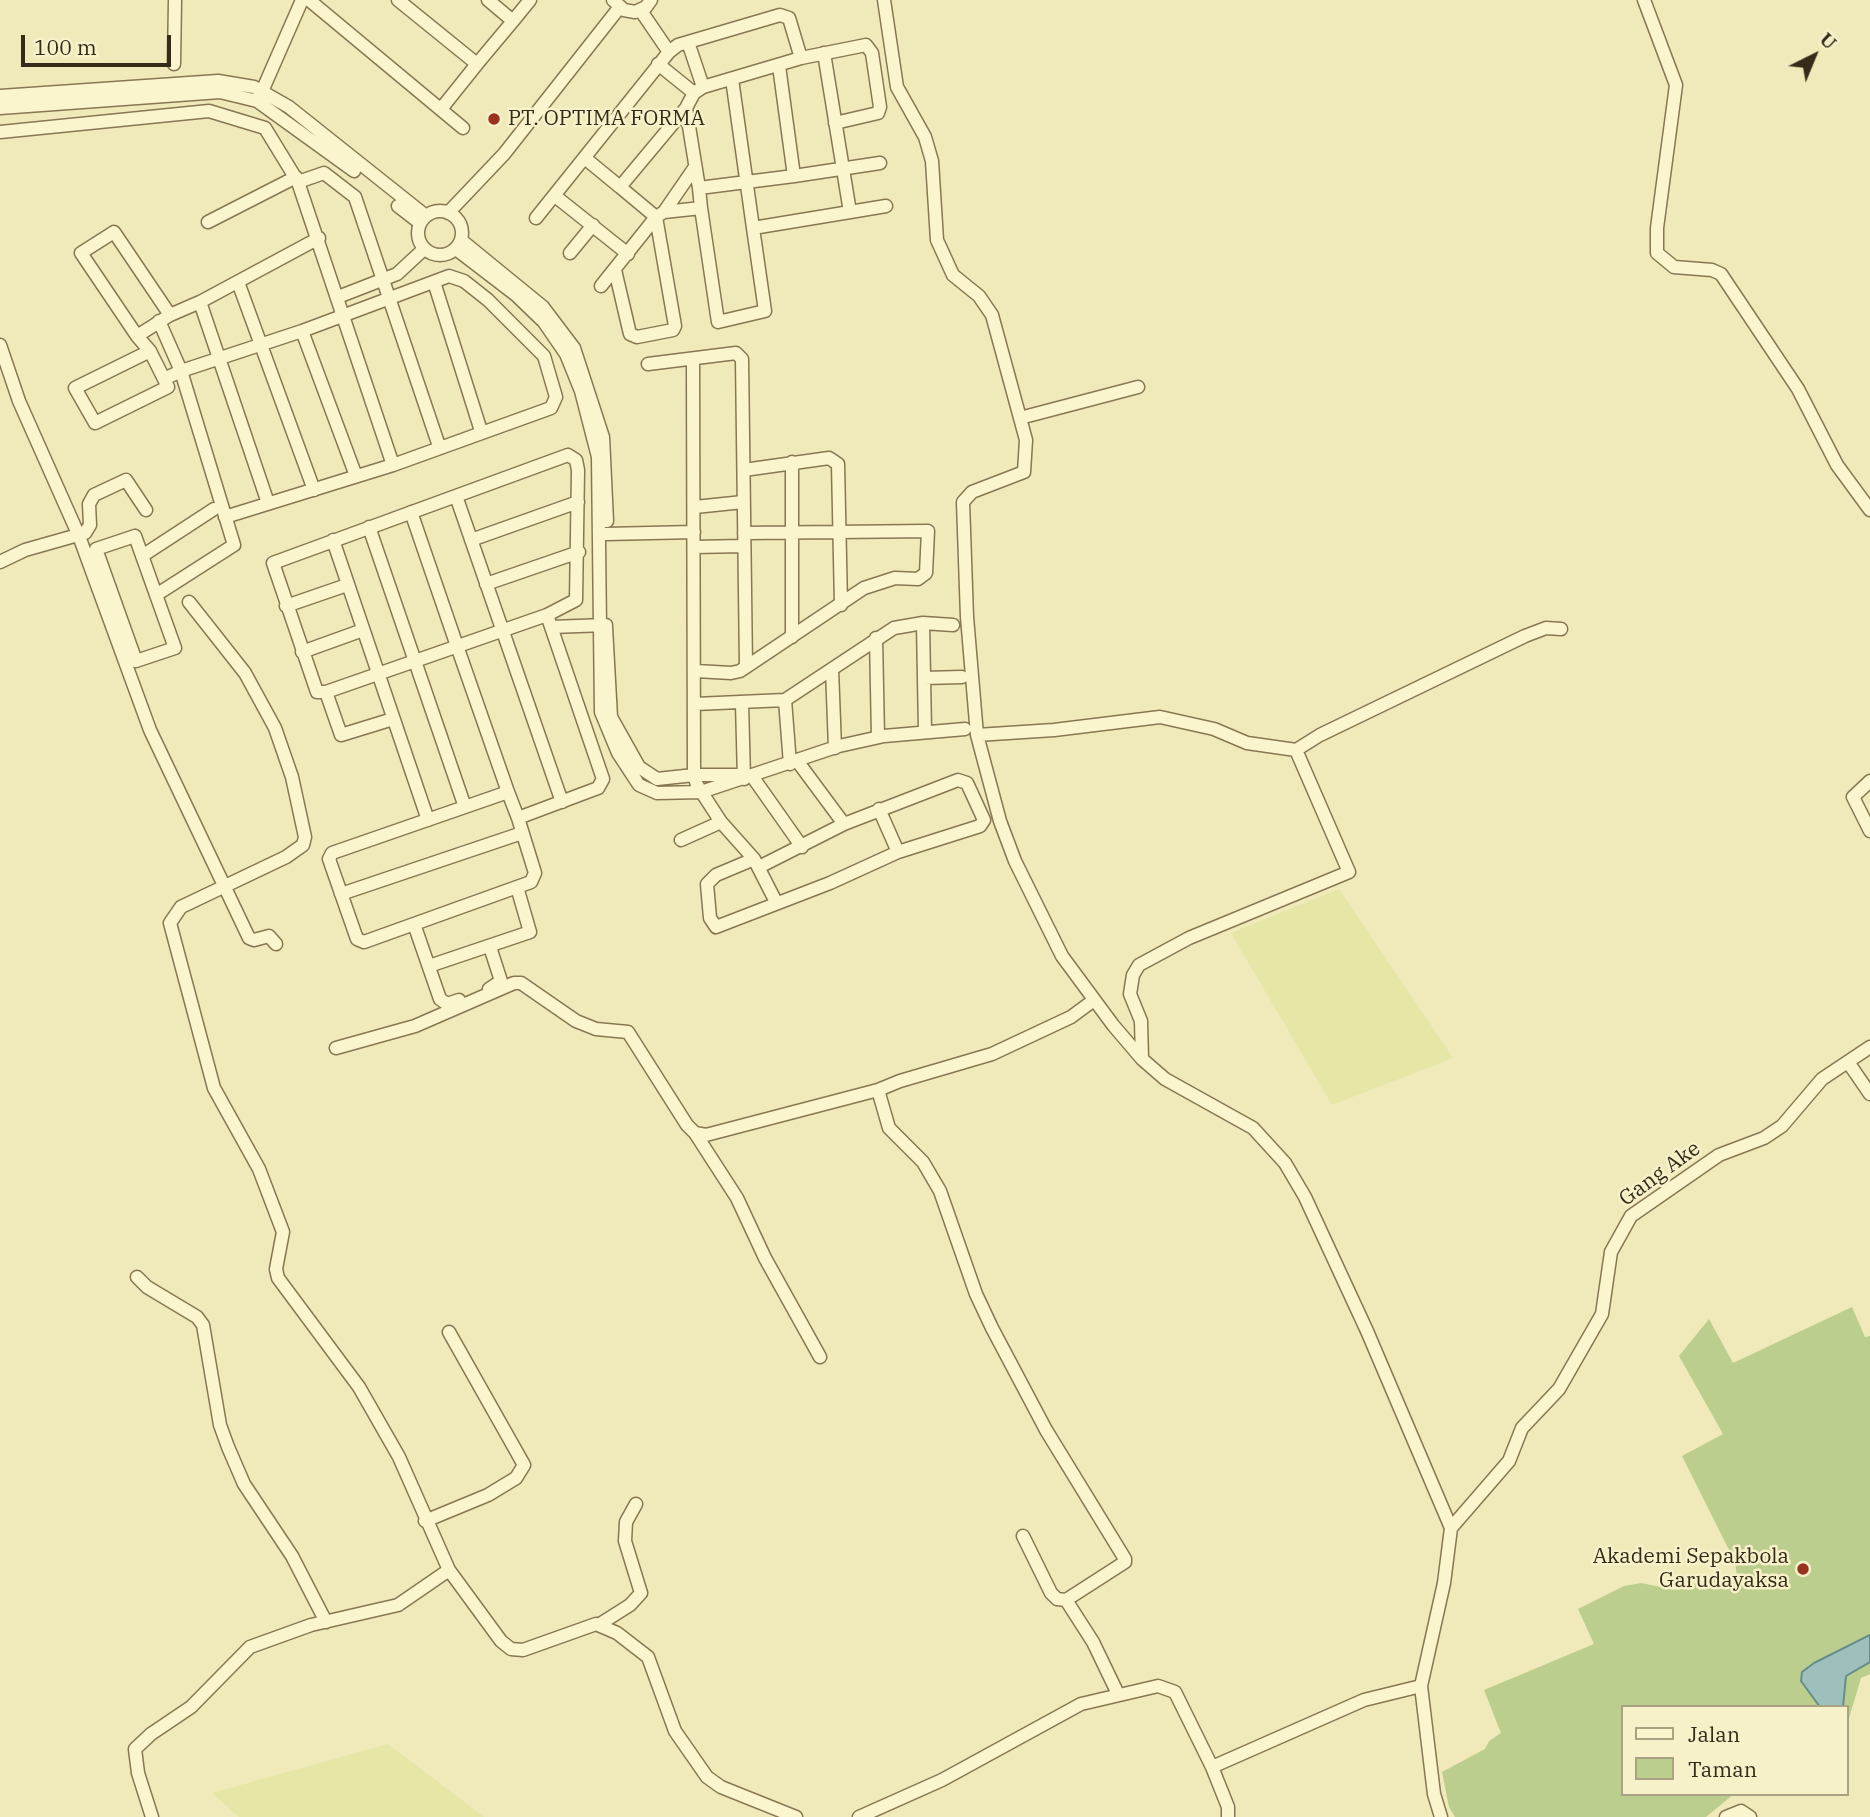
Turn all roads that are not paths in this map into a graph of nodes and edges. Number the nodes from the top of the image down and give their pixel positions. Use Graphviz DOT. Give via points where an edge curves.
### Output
graph roads {
  1 [pos="175,0"];
  2 [pos="302,0"];
  3 [pos="309,0"];
  4 [pos="488,0"];
  5 [pos="530,0"];
  6 [pos="651,0"];
  7 [pos="884,0"];
  8 [pos="1644,0"];
  9 [pos="402,1"];
  10 [pos="616,4"];
  11 [pos="324,5"];
  12 [pos="641,10"];
  13 [pos="513,21"];
  14 [pos="688,43"];
  15 [pos="668,52"];
  16 [pos="824,52"];
  17 [pos="801,58"];
  18 [pos="174,64"];
  19 [pos="477,64"];
  20 [pos="658,64"];
  21 [pos="779,66"];
  22 [pos="732,79"];
  23 [pos="698,90"];
  24 [pos="0,96"];
  25 [pos="260,96"];
  26 [pos="0,108"];
  27 [pos="686,108"];
  28 [pos="441,109"];
  29 [pos="835,123"];
  30 [pos="463,128"];
  31 [pos="0,132"];
  32 [pos="586,159"];
  33 [pos="880,163"];
  34 [pos="695,167"];
  35 [pos="844,167"];
  36 [pos="794,176"];
  37 [pos="297,179"];
  38 [pos="747,182"];
  39 [pos="620,187"];
  40 [pos="699,188"];
  41 [pos="555,196"];
  42 [pos="886,206"];
  43 [pos="701,208"];
  44 [pos="850,212"];
  45 [pos="449,213"];
  46 [pos="660,215"];
  47 [pos="536,218"];
  48 [pos="423,219"];
  49 [pos="208,222"];
  50 [pos="593,225"];
  51 [pos="753,228"];
  52 [pos="319,238"];
  53 [pos="459,244"];
  54 [pos="424,249"];
  55 [pos="570,253"];
  56 [pos="628,254"];
  57 [pos="615,270"];
  58 [pos="382,281"];
  59 [pos="238,282"];
  60 [pos="434,282"];
  61 [pos="601,286"];
  62 [pos="338,297"];
  63 [pos="390,298"];
  64 [pos="200,302"];
  65 [pos="344,315"];
  66 [pos="164,318"];
  67 [pos="302,331"];
  68 [pos="137,336"];
  69 [pos="0,345"];
  70 [pos="261,345"];
  71 [pos="150,351"];
  72 [pos="221,358"];
  73 [pos="693,360"];
  74 [pos="648,364"];
  75 [pos="181,371"];
  76 [pos="164,379"];
  77 [pos="1138,387"];
  78 [pos="1020,418"];
  79 [pos="481,431"];
  80 [pos="439,446"];
  81 [pos="792,462"];
  82 [pos="393,465"];
  83 [pos="744,470"];
  84 [pos="356,476"];
  85 [pos="314,490"];
  86 [pos="456,496"];
  87 [pos="578,502"];
  88 [pos="743,502"];
  89 [pos="268,503"];
  90 [pos="695,507"];
  91 [pos="214,509"];
  92 [pos="146,510"];
  93 [pos="1870,510"];
  94 [pos="411,512"];
  95 [pos="225,517"];
  96 [pos="369,527"];
  97 [pos="694,532"];
  98 [pos="790,532"];
  99 [pos="839,533"];
  100 [pos="607,534"];
  101 [pos="79,536"];
  102 [pos="333,540"];
  103 [pos="471,540"];
  104 [pos="743,540"];
  105 [pos="694,547"];
  106 [pos="579,552"];
  107 [pos="142,556"];
  108 [pos="0,562"];
  109 [pos="347,584"];
  110 [pos="486,584"];
  111 [pos="156,595"];
  112 [pos="189,602"];
  113 [pos="841,605"];
  114 [pos="286,606"];
  115 [pos="549,621"];
  116 [pos="923,623"];
  117 [pos="602,625"];
  118 [pos="953,625"];
  119 [pos="1560,629"];
  120 [pos="363,630"];
  121 [pos="502,631"];
  122 [pos="792,637"];
  123 [pos="876,638"];
  124 [pos="457,646"];
  125 [pos="302,652"];
  126 [pos="416,661"];
  127 [pos="746,667"];
  128 [pos="832,669"];
  129 [pos="696,671"];
  130 [pos="377,674"];
  131 [pos="962,677"];
  132 [pos="924,678"];
  133 [pos="326,692"];
  134 [pos="785,700"];
  135 [pos="742,703"];
  136 [pos="695,704"];
  137 [pos="393,719"];
  138 [pos="971,732"];
  139 [pos="925,733"];
  140 [pos="878,737"];
  141 [pos="835,748"];
  142 [pos="1296,750"];
  143 [pos="794,763"];
  144 [pos="694,775"];
  145 [pos="747,777"];
  146 [pos="1870,781"];
  147 [pos="509,792"];
  148 [pos="701,792"];
  149 [pos="562,802"];
  150 [pos="465,807"];
  151 [pos="879,809"];
  152 [pos="518,818"];
  153 [pos="428,820"];
  154 [pos="721,822"];
  155 [pos="844,824"];
  156 [pos="1870,831"];
  157 [pos="523,833"];
  158 [pos="681,840"];
  159 [pos="802,847"];
  160 [pos="898,852"];
  161 [pos="757,863"];
  162 [pos="226,884"];
  163 [pos="517,887"];
  164 [pos="341,894"];
  165 [pos="776,902"];
  166 [pos="414,924"];
  167 [pos="276,944"];
  168 [pos="490,947"];
  169 [pos="429,966"];
  170 [pos="1094,1000"];
  171 [pos="1870,1047"];
  172 [pos="337,1048"];
  173 [pos="1142,1059"];
  174 [pos="1848,1062"];
  175 [pos="878,1090"];
  176 [pos="1870,1094"];
  177 [pos="695,1133"];
  178 [pos="137,1277"];
  179 [pos="449,1332"];
  180 [pos="820,1357"];
  181 [pos="636,1504"];
  182 [pos="426,1524"];
  183 [pos="1451,1528"];
  184 [pos="1023,1536"];
  185 [pos="449,1570"];
  186 [pos="1066,1600"];
  187 [pos="326,1622"];
  188 [pos="600,1624"];
  189 [pos="1420,1686"];
  190 [pos="1118,1694"];
  191 [pos="1212,1767"];
  192 [pos="152,1817"];
  193 [pos="796,1817"];
  194 [pos="859,1817"];
  195 [pos="1228,1817"];
  196 [pos="1441,1817"];
  197 [pos="1726,1817"];
  198 [pos="1750,1817"];
  1 -- 18 [label="street"];
  2 -- 25 [label="street"];
  3 -- 11 [label="street"];
  4 -- 13 [label="street"];
  5 -- 13 [label="street"];
  6 -- 12 [label="street"];
  7 -- 78 [label="street" via="897,87 925,137 932,161 937,240 953,275 979,296 992,316"];
  8 -- 93 [label="street" via="1676,85 1657,253 1674,267 1721,274 1798,388 1837,465"];
  9 -- 19 [label="street"];
  10 -- 12 [label="street" via="629,12"];
  10 -- 45 [label="street" via="504,154"];
  11 -- 28 [label="street"];
  12 -- 15 [label="street"];
  13 -- 19 [label="street"];
  14 -- 15 [label="street"];
  14 -- 17 [label="street" via="780,15 789,18"];
  14 -- 23 [label="street"];
  15 -- 20 [label="street"];
  16 -- 17 [label="street"];
  16 -- 29 [label="street"];
  16 -- 29 [label="street" via="866,45 872,53 878,113"];
  17 -- 21 [label="street"];
  19 -- 28 [label="street"];
  20 -- 23 [label="street"];
  20 -- 32 [label="street"];
  21 -- 22 [label="street"];
  21 -- 36 [label="street"];
  22 -- 23 [label="street"];
  22 -- 38 [label="street"];
  23 -- 27 [label="street"];
  24 -- 25 [label="street" via="218,81"];
  25 -- 26 [label="street" via="220,92"];
  25 -- 48 [label="street"];
  27 -- 34 [label="street"];
  27 -- 39 [label="street"];
  28 -- 30 [label="street"];
  29 -- 35 [label="street"];
  31 -- 37 [label="street" via="209,111 265,128"];
  32 -- 39 [label="street"];
  32 -- 41 [label="street"];
  33 -- 35 [label="street"];
  34 -- 40 [label="street"];
  34 -- 46 [label="street"];
  35 -- 36 [label="street"];
  35 -- 44 [label="street"];
  36 -- 38 [label="street"];
  37 -- 49 [label="street"];
  37 -- 52 [label="street"];
  37 -- 58 [label="street" via="324,173 355,197"];
  38 -- 40 [label="street"];
  38 -- 51 [label="street"];
  39 -- 46 [label="street"];
  40 -- 43 [label="street"];
  41 -- 47 [label="street"];
  41 -- 50 [label="street"];
  42 -- 44 [label="street"];
  43 -- 46 [label="street"];
  43 -- 51 [label="street" via="718,322 765,311"];
  44 -- 51 [label="street"];
  45 -- 48 [label="street" via="437,211"];
  45 -- 53 [label="street" via="460,224"];
  46 -- 56 [label="street"];
  46 -- 57 [label="street" via="673,330 636,337 630,334"];
  48 -- 54 [label="street" via="418,237"];
  50 -- 55 [label="street"];
  50 -- 56 [label="street"];
  52 -- 59 [label="street"];
  52 -- 62 [label="street"];
  53 -- 54 [label="street" via="444,256"];
  53 -- 100 [label="street" via="543,307 574,348 603,438"];
  53 -- 117 [label="street" via="544,322 566,354 576,379 598,457"];
  54 -- 58 [label="street" via="397,274"];
  56 -- 57 [label="street"];
  57 -- 61 [label="street"];
  58 -- 62 [label="street"];
  58 -- 63 [label="street"];
  59 -- 64 [label="street"];
  59 -- 70 [label="street"];
  60 -- 63 [label="street"];
  60 -- 79 [label="street"];
  60 -- 79 [label="street" via="449,276 464,281 544,356 555,397 551,408"];
  62 -- 65 [label="street"];
  63 -- 65 [label="street"];
  63 -- 80 [label="street"];
  64 -- 66 [label="street"];
  64 -- 72 [label="street"];
  65 -- 67 [label="street"];
  65 -- 82 [label="street"];
  66 -- 68 [label="street"];
  66 -- 68 [label="street" via="114,232 81,253"];
  66 -- 75 [label="street"];
  67 -- 70 [label="street"];
  67 -- 84 [label="street"];
  68 -- 71 [label="street"];
  69 -- 101 [label="street" via="19,401"];
  70 -- 72 [label="street"];
  70 -- 85 [label="street"];
  71 -- 76 [label="street"];
  71 -- 76 [label="street" via="75,388 94,423 168,387"];
  72 -- 75 [label="street"];
  72 -- 89 [label="street"];
  73 -- 74 [label="street"];
  73 -- 83 [label="street" via="736,353 743,359"];
  73 -- 90 [label="street"];
  75 -- 76 [label="street"];
  75 -- 95 [label="street"];
  77 -- 78 [label="street"];
  78 -- 138 [label="street" via="1026,440 1024,472 972,492 963,502"];
  79 -- 80 [label="street"];
  80 -- 82 [label="street"];
  81 -- 83 [label="street"];
  81 -- 98 [label="street"];
  81 -- 99 [label="street" via="829,458 838,464"];
  82 -- 84 [label="street"];
  83 -- 88 [label="street"];
  84 -- 85 [label="street"];
  85 -- 89 [label="street"];
  86 -- 87 [label="street" via="568,455 576,460"];
  86 -- 94 [label="street"];
  86 -- 103 [label="street"];
  87 -- 103 [label="street"];
  87 -- 106 [label="street"];
  88 -- 90 [label="street"];
  88 -- 104 [label="street"];
  89 -- 95 [label="street"];
  90 -- 97 [label="street"];
  91 -- 107 [label="street"];
  92 -- 101 [label="street" via="129,482 120,482 94,495 88,530"];
  94 -- 96 [label="street"];
  94 -- 124 [label="street"];
  95 -- 111 [label="street" via="234,545"];
  96 -- 102 [label="street"];
  96 -- 126 [label="street"];
  97 -- 100 [label="street"];
  97 -- 105 [label="street"];
  98 -- 99 [label="street"];
  98 -- 104 [label="street"];
  98 -- 122 [label="street"];
  99 -- 113 [label="street"];
  99 -- 113 [label="street" via="928,531 929,547 923,577 882,580"];
  100 -- 117 [label="street"];
  101 -- 108 [label="street"];
  101 -- 162 [label="street" via="150,730"];
  102 -- 109 [label="street"];
  102 -- 114 [label="street" via="273,563"];
  103 -- 110 [label="street"];
  104 -- 105 [label="street"];
  104 -- 127 [label="street"];
  105 -- 129 [label="street"];
  106 -- 110 [label="street"];
  106 -- 115 [label="street" via="579,596"];
  107 -- 111 [label="street"];
  107 -- 111 [label="street" via="135,536 96,549 136,661 175,648"];
  109 -- 114 [label="street"];
  109 -- 120 [label="street"];
  110 -- 121 [label="street"];
  112 -- 162 [label="street" via="246,673 269,717 292,777 305,837 303,845 286,857"];
  113 -- 122 [label="street"];
  114 -- 125 [label="street"];
  115 -- 117 [label="street"];
  115 -- 121 [label="street"];
  115 -- 149 [label="street" via="603,779 598,788"];
  116 -- 118 [label="street"];
  116 -- 123 [label="street" via="902,624"];
  116 -- 132 [label="street"];
  117 -- 144 [label="street" via="609,708 628,752 657,779"];
  117 -- 148 [label="street" via="601,712 618,753 645,789"];
  119 -- 142 [label="street" via="1546,628 1525,636"];
  120 -- 125 [label="street"];
  120 -- 130 [label="street"];
  121 -- 124 [label="street"];
  121 -- 149 [label="street"];
  122 -- 127 [label="street"];
  123 -- 128 [label="street"];
  123 -- 140 [label="street"];
  124 -- 126 [label="street"];
  124 -- 147 [label="street"];
  125 -- 133 [label="street" via="314,688"];
  126 -- 130 [label="street"];
  126 -- 150 [label="street"];
  127 -- 129 [label="street" via="731,673"];
  128 -- 134 [label="street"];
  128 -- 141 [label="street"];
  129 -- 136 [label="street"];
  130 -- 133 [label="street"];
  130 -- 137 [label="street"];
  131 -- 132 [label="street"];
  132 -- 139 [label="street"];
  133 -- 137 [label="street" via="341,735"];
  134 -- 135 [label="street"];
  134 -- 143 [label="street"];
  135 -- 136 [label="street"];
  135 -- 145 [label="street"];
  136 -- 144 [label="street"];
  137 -- 153 [label="street"];
  138 -- 139 [label="street"];
  138 -- 142 [label="street" via="1054,730 1160,717 1214,729 1247,743"];
  138 -- 170 [label="street" via="1015,861 1062,956"];
  139 -- 140 [label="street"];
  140 -- 141 [label="street"];
  141 -- 143 [label="street"];
  142 -- 173 [label="street" via="1349,872 1189,938 1139,965 1130,994 1141,1021"];
  143 -- 145 [label="street"];
  143 -- 155 [label="street"];
  144 -- 145 [label="street"];
  144 -- 148 [label="street"];
  145 -- 148 [label="street"];
  145 -- 159 [label="street"];
  146 -- 156 [label="street" via="1853,797"];
  147 -- 150 [label="street"];
  147 -- 152 [label="street"];
  148 -- 154 [label="street"];
  149 -- 152 [label="street"];
  150 -- 153 [label="street"];
  151 -- 155 [label="street"];
  151 -- 160 [label="street"];
  151 -- 160 [label="street" via="958,780 967,783 982,813 980,827"];
  152 -- 157 [label="street"];
  153 -- 164 [label="street" via="332,853 329,859"];
  154 -- 158 [label="street"];
  154 -- 161 [label="street"];
  155 -- 159 [label="street"];
  157 -- 163 [label="street" via="535,873 531,882"];
  157 -- 164 [label="street"];
  159 -- 161 [label="street"];
  160 -- 165 [label="street"];
  161 -- 165 [label="street"];
  161 -- 165 [label="street" via="716,875 707,884 712,925 725,926"];
  162 -- 167 [label="street" via="249,937 269,936"];
  162 -- 182 [label="street" via="181,907 170,923 209,1073 260,1169 282,1232 278,1278 359,1387 399,1457"];
  163 -- 166 [label="street"];
  163 -- 168 [label="street" via="530,932"];
  164 -- 166 [label="street" via="360,942"];
  166 -- 169 [label="street"];
  168 -- 169 [label="street"];
  168 -- 169 [label="street" via="500,984 447,1004 440,999"];
  170 -- 173 [label="street"];
  170 -- 175 [label="street" via="1071,1017 992,1054"];
  171 -- 174 [label="street, Gang Ake"];
  172 -- 177 [label="street" via="415,1026 514,984 526,987 576,1021 596,1029 628,1032"];
  173 -- 183 [label="street" via="1165,1079 1253,1128 1285,1163 1367,1331"];
  174 -- 176 [label="street"];
  174 -- 183 [label="street, Gang Ake" via="1822,1079 1782,1126 1719,1155 1630,1216 1611,1252 1605,1302 1559,1390 1522,1428 1508,1461"];
  175 -- 177 [label="street" via="706,1135"];
  175 -- 186 [label="street" via="889,1128 923,1162 940,1191 992,1328 1046,1430 1125,1559"];
  177 -- 180 [label="street" via="737,1198"];
  178 -- 187 [label="street" via="203,1325 228,1447 244,1484 292,1556"];
  179 -- 182 [label="street" via="524,1465 516,1478 488,1495"];
  181 -- 188 [label="street" via="626,1522 625,1542 641,1592"];
  182 -- 185 [label="street"];
  183 -- 189 [label="street" via="1444,1583"];
  184 -- 186 [label="street" via="1051,1592"];
  185 -- 187 [label="street" via="398,1605"];
  185 -- 188 [label="street" via="493,1632 511,1649 534,1647"];
  186 -- 190 [label="street"];
  187 -- 192 [label="street" via="250,1647 191,1707 138,1745 134,1754"];
  188 -- 193 [label="street" via="648,1657 675,1731 707,1777 720,1787"];
  189 -- 191 [label="street" via="1364,1700"];
  189 -- 196 [label="street"];
  190 -- 191 [label="street" via="1157,1686 1175,1692"];
  190 -- 194 [label="street" via="1060,1714 942,1780"];
  191 -- 195 [label="street"];
  197 -- 198 [label="street" via="1737,1811"];
}
